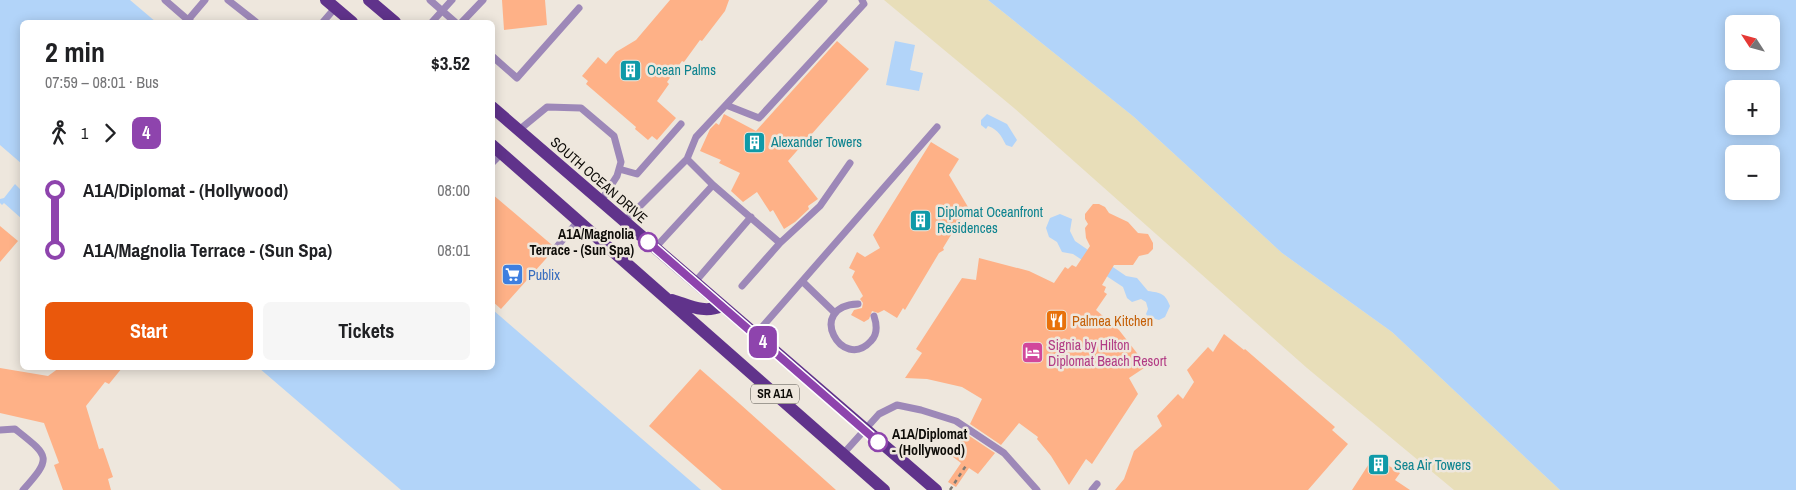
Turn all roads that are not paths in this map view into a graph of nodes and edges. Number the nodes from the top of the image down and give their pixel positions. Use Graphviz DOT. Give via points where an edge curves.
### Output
graph roads {
  1 [pos="165,0"];
  2 [pos="205,0"];
  3 [pos="228,0"];
  4 [pos="369,0"];
  5 [pos="430,0"];
  6 [pos="452,0"];
  7 [pos="483,0"];
  8 [pos="824,0"];
  9 [pos="862,0"];
  10 [pos="331,4"];
  11 [pos="579,8"];
  12 [pos="443,11"];
  13 [pos="188,20"];
  14 [pos="190,20"];
  15 [pos="253,20"];
  16 [pos="324,20"];
  17 [pos="350,20"];
  18 [pos="393,20"];
  19 [pos="434,20"];
  20 [pos="453,20"];
  21 [pos="464,20"];
  22 [pos="495,59"];
  23 [pos="726,105"];
  24 [pos="495,110"];
  25 [pos="681,124"];
  26 [pos="937,127"];
  27 [pos="519,130"];
  28 [pos="497,149"];
  29 [pos="687,159"];
  30 [pos="850,163"];
  31 [pos="619,169"];
  32 [pos="713,185"];
  33 [pos="601,201"];
  34 [pos="751,217"];
  35 [pos="578,221"];
  36 [pos="624,222"];
  37 [pos="780,243"];
  38 [pos="556,248"];
  39 [pos="655,248"];
  40 [pos="695,282"];
  41 [pos="803,282"];
  42 [pos="742,286"];
  43 [pos="665,297"];
  44 [pos="858,304"];
  45 [pos="721,306"];
  46 [pos="835,313"];
  47 [pos="874,316"];
  48 [pos="755,335"];
  49 [pos="863,429"];
  50 [pos="0,430"];
  51 [pos="843,454"];
  52 [pos="23,490"];
  53 [pos="884,490"];
  54 [pos="936,490"];
  55 [pos="1037,490"];
  1 -- 13 [label="lane"];
  2 -- 14 [label="lane"];
  3 -- 15 [label="lane"];
  4 -- 18 [label="main road"];
  5 -- 12 [label="lane"];
  6 -- 12 [label="lane"];
  7 -- 21 [label="lane"];
  8 -- 23 [label="lane"];
  9 -- 23 [label="lane" via="864,4 845,27 759,118"];
  10 -- 16 [label="lane"];
  10 -- 17 [label="main road"];
  11 -- 22 [label="lane" via="517,78"];
  12 -- 19 [label="lane"];
  12 -- 20 [label="lane"];
  23 -- 29 [label="lane" via="696,137"];
  24 -- 27 [label="main road, SOUTH OCEAN DRIVE / SR A1A"];
  25 -- 31 [label="lane" via="637,174"];
  26 -- 41 [label="lane"];
  27 -- 31 [label="lane" via="547,106 581,108 614,136 621,162"];
  27 -- 33 [label="main road, SOUTH OCEAN DRIVE / SR A1A"];
  28 -- 35 [label="main road, SR A1A"];
  29 -- 32 [label="lane"];
  29 -- 36 [label="lane"];
  30 -- 37 [label="lane" via="820,206"];
  31 -- 33 [label="lane"];
  32 -- 34 [label="lane"];
  32 -- 39 [label="lane"];
  33 -- 36 [label="main road, SOUTH OCEAN DRIVE / SR A1A"];
  34 -- 37 [label="lane"];
  34 -- 40 [label="lane"];
  35 -- 38 [label="lane"];
  35 -- 43 [label="main road, SR A1A"];
  36 -- 39 [label="main road, SOUTH OCEAN DRIVE / SR A1A"];
  37 -- 42 [label="lane"];
  39 -- 40 [label="main road, SOUTH OCEAN DRIVE / SR A1A"];
  40 -- 45 [label="main road, SOUTH OCEAN DRIVE / SR A1A"];
  41 -- 46 [label="lane"];
  41 -- 48 [label="lane"];
  43 -- 45 [label="main road" via="701,310"];
  43 -- 51 [label="main road, SR A1A"];
  44 -- 46 [label="lane" via="847,304"];
  45 -- 48 [label="main road, SOUTH OCEAN DRIVE / SR A1A"];
  46 -- 47 [label="lane" via="832,335 849,349 869,343 876,330"];
  48 -- 49 [label="main road, SOUTH OCEAN DRIVE / SR A1A"];
  49 -- 51 [label="lane"];
  49 -- 54 [label="main road, SOUTH OCEAN DRIVE / SR A1A"];
  49 -- 55 [label="lane" via="897,405 956,422 1004,453"];
  50 -- 52 [label="lane" via="15,429 37,446 44,458 42,468"];
  51 -- 53 [label="main road, SR A1A"];
}
